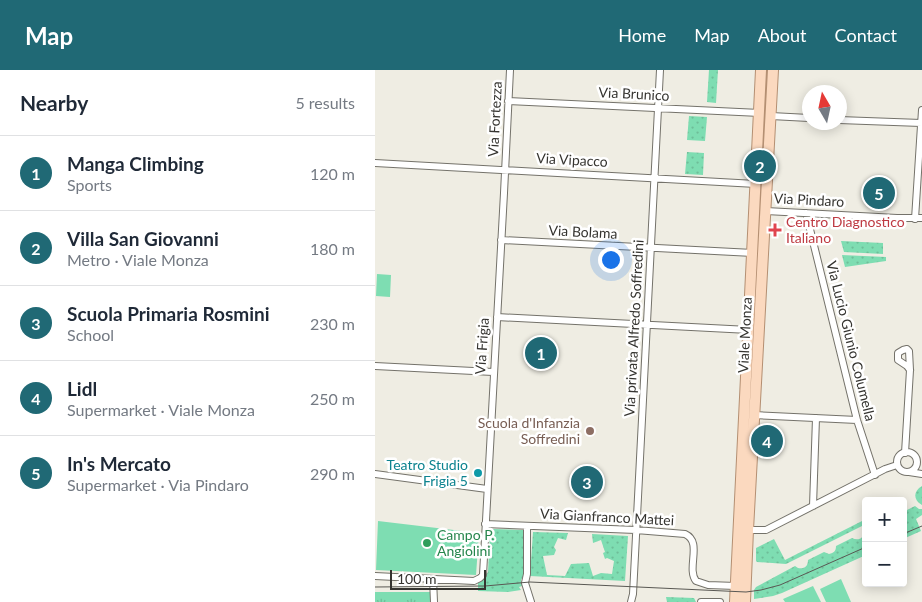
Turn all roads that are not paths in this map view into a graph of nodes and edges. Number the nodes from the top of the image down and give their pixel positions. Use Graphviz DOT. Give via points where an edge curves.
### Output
graph roads {
  1 [pos="509,70"];
  2 [pos="660,70"];
  3 [pos="761,70"];
  4 [pos="773,70"];
  5 [pos="508,101"];
  6 [pos="657,108"];
  7 [pos="922,110"];
  8 [pos="760,113"];
  9 [pos="771,116"];
  10 [pos="802,118"];
  11 [pos="847,120"];
  12 [pos="921,124"];
  13 [pos="375,163"];
  14 [pos="505,170"];
  15 [pos="654,178"];
  16 [pos="762,184"];
  17 [pos="761,211"];
  18 [pos="807,213"];
  19 [pos="919,219"];
  20 [pos="501,240"];
  21 [pos="651,248"];
  22 [pos="753,254"];
  23 [pos="497,317"];
  24 [pos="647,325"];
  25 [pos="749,330"];
  26 [pos="375,366"];
  27 [pos="910,370"];
  28 [pos="493,372"];
  29 [pos="754,415"];
  30 [pos="816,418"];
  31 [pos="857,420"];
  32 [pos="905,453"];
  33 [pos="897,465"];
  34 [pos="919,466"];
  35 [pos="909,472"];
  36 [pos="375,474"];
  37 [pos="922,474"];
  38 [pos="875,475"];
  39 [pos="487,488"];
  40 [pos="813,506"];
  41 [pos="485,524"];
  42 [pos="527,526"];
  43 [pos="636,530"];
  44 [pos="748,530"];
  45 [pos="375,576"];
  46 [pos="433,579"];
  47 [pos="741,586"];
  48 [pos="433,602"];
  49 [pos="531,602"];
  50 [pos="631,602"];
  51 [pos="701,602"];
  52 [pos="720,602"];
  53 [pos="735,602"];
  54 [pos="745,602"];
  1 -- 5 [label="street, Via Fortezza"];
  2 -- 6 [label="street, Via privata Alfredo Soffredini"];
  3 -- 8 [label="main road, Viale Monza"];
  4 -- 9 [label="main road, Viale Monza"];
  5 -- 6 [label="street, Via Brunico"];
  5 -- 14 [label="street, Via Fortezza"];
  6 -- 8 [label="street, Via Brunico"];
  6 -- 15 [label="street, Via privata Alfredo Soffredini"];
  7 -- 12 [label="street"];
  8 -- 16 [label="main road, Viale Monza"];
  9 -- 10 [label="street"];
  9 -- 16 [label="main road, Viale Monza"];
  11 -- 12 [label="street"];
  12 -- 19 [label="street"];
  13 -- 14 [label="street, Via Vipacco"];
  14 -- 15 [label="street, Via Vipacco"];
  14 -- 20 [label="street, Via Frigia"];
  15 -- 16 [label="street, Via Vipacco"];
  15 -- 21 [label="street, Via privata Alfredo Soffredini"];
  16 -- 17 [label="main road, Viale Monza"];
  17 -- 18 [label="street, Via Pindaro"];
  17 -- 22 [label="main road, Viale Monza"];
  17 -- 29 [label="main road, Viale Monza"];
  18 -- 19 [label="street, Via Pindaro"];
  18 -- 31 [label="street, Via Lucio Giunio Columella"];
  20 -- 21 [label="street, Via Bolama"];
  20 -- 23 [label="street, Via Frigia"];
  21 -- 22 [label="street, Via Bolama"];
  21 -- 24 [label="street, Via privata Alfredo Soffredini"];
  22 -- 25 [label="main road, Viale Monza"];
  23 -- 24 [label="street"];
  23 -- 28 [label="street, Via Frigia"];
  24 -- 25 [label="street"];
  24 -- 43 [label="street, Via privata Alfredo Soffredini"];
  25 -- 47 [label="main road, Viale Monza"];
  26 -- 28 [label="street"];
  27 -- 32 [label="street"];
  28 -- 39 [label="street, Via Frigia"];
  29 -- 30 [label="street"];
  29 -- 44 [label="main road, Viale Monza"];
  30 -- 31 [label="street"];
  30 -- 40 [label="street"];
  31 -- 38 [label="street, Via Lucio Giunio Columella"];
  32 -- 33 [label="street" via="898,458"];
  32 -- 34 [label="street" via="914,456"];
  33 -- 35 [label="street"];
  33 -- 38 [label="street"];
  34 -- 35 [label="street"];
  35 -- 37 [label="street"];
  36 -- 39 [label="street"];
  38 -- 40 [label="street"];
  39 -- 41 [label="street, Via Frigia"];
  40 -- 44 [label="street" via="766,530"];
  41 -- 42 [label="street, Via Gianfranco Mattei"];
  41 -- 46 [label="street, Via Frigia" via="483,573 480,578 474,581"];
  42 -- 43 [label="street, Via Gianfranco Mattei"];
  42 -- 49 [label="street" via="525,583"];
  43 -- 47 [label="street, Via Gianfranco Mattei" via="690,536 693,542 692,574 696,581 708,585"];
  43 -- 50 [label="street, Via privata Alfredo Soffredini"];
  44 -- 47 [label="main road, Viale Monza"];
  45 -- 46 [label="street"];
  46 -- 48 [label="street"];
  47 -- 53 [label="main road, Viale Monza"];
  47 -- 54 [label="main road, Viale Monza"];
  51 -- 52 [label="street"];
}
